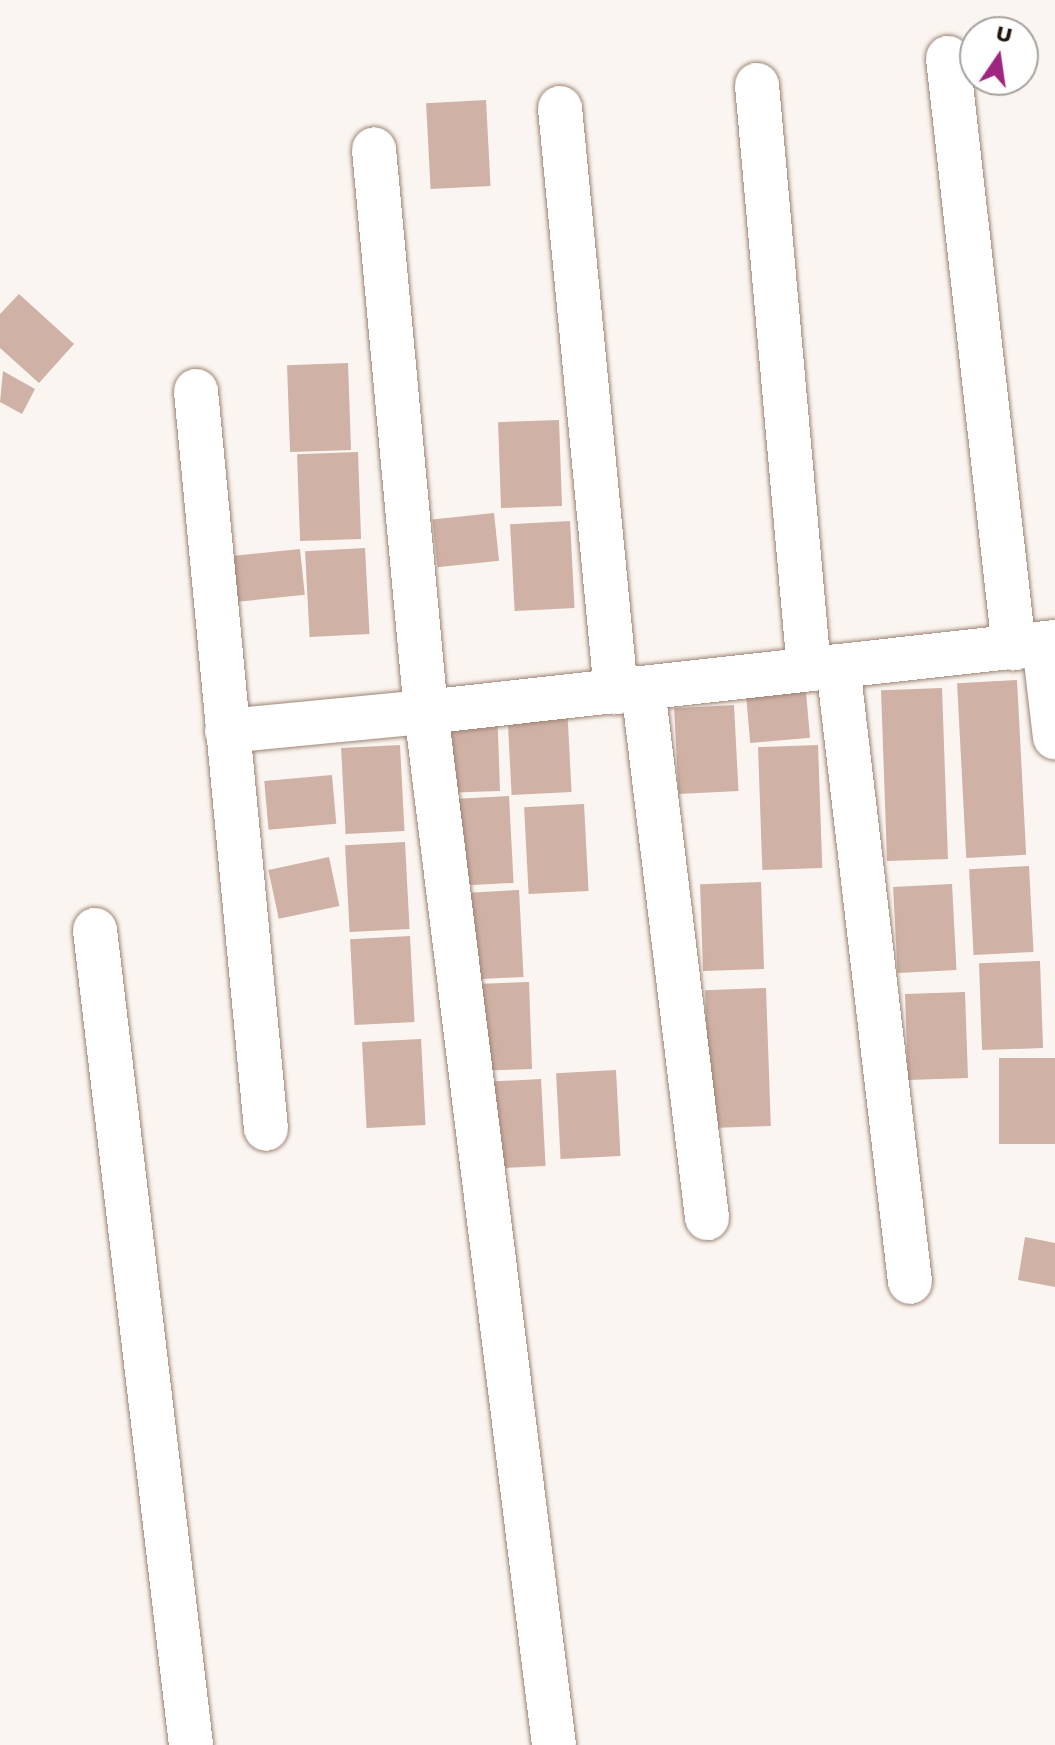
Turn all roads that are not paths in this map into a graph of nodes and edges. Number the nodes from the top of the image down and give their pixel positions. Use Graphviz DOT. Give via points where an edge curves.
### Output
graph roads {
  1 [pos="948,58"];
  2 [pos="757,85"];
  3 [pos="560,108"];
  4 [pos="374,149"];
  5 [pos="196,391"];
  6 [pos="1038,645"];
  7 [pos="824,668"];
  8 [pos="630,690"];
  9 [pos="426,712"];
  10 [pos="227,731"];
  11 [pos="1055,737"];
  12 [pos="95,930"];
  13 [pos="266,1129"];
  14 [pos="707,1218"];
  15 [pos="910,1282"];
  16 [pos="191,1745"];
  17 [pos="554,1745"];
  1 -- 6 [label="street"];
  2 -- 7 [label="street"];
  3 -- 8 [label="street"];
  4 -- 9 [label="street"];
  5 -- 10 [label="street"];
  6 -- 7 [label="street"];
  6 -- 11 [label="street"];
  7 -- 8 [label="street"];
  7 -- 15 [label="street"];
  8 -- 9 [label="street"];
  8 -- 14 [label="street"];
  9 -- 10 [label="street"];
  9 -- 17 [label="street"];
  10 -- 13 [label="street"];
  12 -- 16 [label="street"];
}
